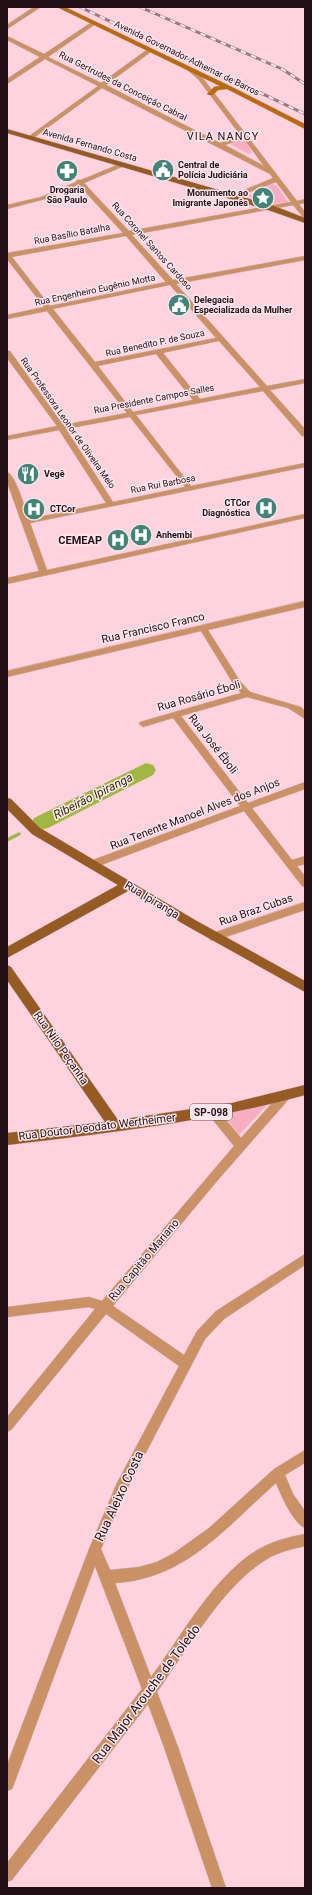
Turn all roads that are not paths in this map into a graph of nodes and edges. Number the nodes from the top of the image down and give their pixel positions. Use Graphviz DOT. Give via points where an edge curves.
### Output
graph roads {
  1 [pos="38,7"];
  2 [pos="60,7"];
  3 [pos="94,23"];
  4 [pos="7,27"];
  5 [pos="7,38"];
  6 [pos="150,50"];
  7 [pos="45,56"];
  8 [pos="188,68"];
  9 [pos="7,82"];
  10 [pos="102,85"];
  11 [pos="228,87"];
  12 [pos="211,94"];
  13 [pos="305,125"];
  14 [pos="7,132"];
  15 [pos="245,137"];
  16 [pos="30,138"];
  17 [pos="220,145"];
  18 [pos="119,164"];
  19 [pos="275,176"];
  20 [pos="78,182"];
  21 [pos="232,197"];
  22 [pos="305,201"];
  23 [pos="296,203"];
  24 [pos="7,207"];
  25 [pos="271,208"];
  26 [pos="305,216"];
  27 [pos="305,221"];
  28 [pos="127,233"];
  29 [pos="7,256"];
  30 [pos="305,258"];
  31 [pos="170,283"];
  32 [pos="48,309"];
  33 [pos="7,317"];
  34 [pos="221,339"];
  35 [pos="158,352"];
  36 [pos="7,353"];
  37 [pos="94,365"];
  38 [pos="305,381"];
  39 [pos="264,389"];
  40 [pos="198,401"];
  41 [pos="131,414"];
  42 [pos="61,427"];
  43 [pos="305,434"];
  44 [pos="7,438"];
  45 [pos="305,465"];
  46 [pos="7,474"];
  47 [pos="190,489"];
  48 [pos="111,504"];
  49 [pos="305,516"];
  50 [pos="25,522"];
  51 [pos="44,572"];
  52 [pos="7,581"];
  53 [pos="305,604"];
  54 [pos="203,628"];
  55 [pos="7,674"];
  56 [pos="247,694"];
  57 [pos="175,715"];
  58 [pos="305,716"];
  59 [pos="143,724"];
  60 [pos="305,785"];
  61 [pos="7,802"];
  62 [pos="247,807"];
  63 [pos="305,860"];
  64 [pos="93,864"];
  65 [pos="290,864"];
  66 [pos="305,883"];
  67 [pos="127,886"];
  68 [pos="305,906"];
  69 [pos="214,937"];
  70 [pos="7,953"];
  71 [pos="7,970"];
  72 [pos="305,987"];
  73 [pos="305,1090"];
  74 [pos="284,1096"];
  75 [pos="213,1112"];
  76 [pos="115,1126"];
  77 [pos="7,1139"];
  78 [pos="240,1145"];
  79 [pos="305,1259"];
  80 [pos="104,1307"];
  81 [pos="7,1312"];
  82 [pos="186,1364"];
  83 [pos="7,1426"];
  84 [pos="305,1456"];
  85 [pos="278,1473"];
  86 [pos="305,1522"];
  87 [pos="305,1540"];
  88 [pos="95,1549"];
  89 [pos="106,1577"];
  90 [pos="149,1691"];
  91 [pos="7,1784"];
  92 [pos="7,1875"];
  93 [pos="219,1888"];
  1 -- 4 [label="street"];
  2 -- 3 [label="main road, Avenida Governador Adhemar de Barros"];
  3 -- 6 [label="main road, Avenida Governador Adhemar de Barros"];
  3 -- 7 [label="street"];
  5 -- 7 [label="street, Rua Gertrudes da Conceição Cabral"];
  6 -- 8 [label="main road, Avenida Governador Adhemar de Barros"];
  6 -- 10 [label="street"];
  7 -- 9 [label="street"];
  7 -- 10 [label="street, Rua Gertrudes da Conceição Cabral"];
  8 -- 11 [label="main road, Avenida Governador Adhemar de Barros"];
  8 -- 12 [label="street" via="200,78"];
  10 -- 16 [label="street"];
  10 -- 17 [label="street, Rua Gertrudes da Conceição Cabral"];
  11 -- 12 [label="main road" via="216,88"];
  11 -- 13 [label="main road, Avenida Governador Adhemar de Barros"];
  12 -- 15 [label="street"];
  14 -- 16 [label="main road, Avenida Fernando Costa"];
  15 -- 17 [label="street"];
  15 -- 19 [label="street"];
  16 -- 18 [label="main road, Avenida Fernando Costa"];
  17 -- 19 [label="street, Rua Gertrudes da Conceição Cabral"];
  18 -- 20 [label="street"];
  18 -- 21 [label="main road, Avenida Fernando Costa"];
  19 -- 21 [label="street"];
  19 -- 23 [label="street"];
  20 -- 24 [label="street" via="43,198"];
  20 -- 28 [label="street, Rua Coronel Santos Cardoso"];
  21 -- 25 [label="main road, Avenida Fernando Costa"];
  22 -- 23 [label="street, Rua Basílio Batalha"];
  23 -- 25 [label="street, Rua Basílio Batalha"];
  23 -- 26 [label="street"];
  25 -- 27 [label="main road, Avenida Fernando Costa"];
  25 -- 28 [label="street, Rua Basílio Batalha"];
  28 -- 29 [label="street, Rua Basílio Batalha"];
  28 -- 31 [label="street, Rua Coronel Santos Cardoso"];
  29 -- 32 [label="street"];
  30 -- 31 [label="street, Rua Engenheiro Eugênio Motta"];
  31 -- 32 [label="street, Rua Engenheiro Eugênio Motta"];
  31 -- 34 [label="street, Rua Coronel Santos Cardoso"];
  32 -- 33 [label="street, Rua Engenheiro Eugênio Motta"];
  32 -- 37 [label="street"];
  34 -- 35 [label="street, Rua Benedito P. de Souza"];
  34 -- 39 [label="street, Rua Coronel Santos Cardoso"];
  35 -- 37 [label="street, Rua Benedito P. de Souza"];
  35 -- 40 [label="street"];
  36 -- 42 [label="street, Rua Professora Leonor de Oliveira Melo"];
  37 -- 41 [label="street"];
  38 -- 39 [label="street, Rua Presidente Campos Salles"];
  39 -- 40 [label="street, Rua Presidente Campos Salles"];
  39 -- 43 [label="street, Rua Coronel Santos Cardoso"];
  40 -- 41 [label="street, Rua Presidente Campos Salles"];
  41 -- 42 [label="street, Rua Presidente Campos Salles"];
  41 -- 47 [label="street"];
  42 -- 44 [label="street, Rua Presidente Campos Salles"];
  42 -- 48 [label="street, Rua Professora Leonor de Oliveira Melo"];
  45 -- 47 [label="street, Rua Rui Barbosa"];
  46 -- 50 [label="street"];
  47 -- 48 [label="street, Rua Rui Barbosa"];
  48 -- 50 [label="street, Rua Rui Barbosa"];
  49 -- 51 [label="street"];
  50 -- 51 [label="street"];
  51 -- 52 [label="street"];
  53 -- 54 [label="street, Rua Francisco Franco"];
  54 -- 55 [label="street, Rua Francisco Franco"];
  54 -- 56 [label="street" via="237,683"];
  56 -- 57 [label="street, Rua Rosário Éboli"];
  56 -- 58 [label="street, Rua Rosário Éboli" via="291,706"];
  57 -- 59 [label="street, Rua Rosário Éboli"];
  57 -- 62 [label="street, Rua José Éboli"];
  60 -- 62 [label="street, Rua Tenente Manoel Alves dos Anjos"];
  61 -- 64 [label="main road, Rua Ipiranga" via="36,830"];
  62 -- 64 [label="street, Rua Tenente Manoel Alves dos Anjos"];
  62 -- 65 [label="street, Rua José Éboli"];
  63 -- 65 [label="street"];
  64 -- 67 [label="main road, Rua Ipiranga"];
  65 -- 66 [label="street, Rua José Éboli"];
  67 -- 69 [label="main road, Rua Ipiranga"];
  67 -- 70 [label="main road"];
  68 -- 69 [label="street, Rua Braz Cubas"];
  69 -- 72 [label="main road, Rua Ipiranga"];
  71 -- 76 [label="main road, Rua Nilo Peçanha"];
  73 -- 74 [label="main road, Rua Doutor Deodato Wertheimer / SP-098"];
  74 -- 75 [label="main road, Rua Doutor Deodato Wertheimer / SP-098"];
  74 -- 78 [label="street, Rua Capitão Mariano"];
  75 -- 76 [label="main road, Rua Doutor Deodato Wertheimer / SP-098"];
  75 -- 78 [label="street"];
  76 -- 77 [label="main road, Rua Doutor Deodato Wertheimer / SP-098"];
  78 -- 80 [label="street, Rua Capitão Mariano"];
  79 -- 82 [label="street, Rua Aleixo Costa" via="220,1315 201,1335"];
  80 -- 81 [label="street" via="89,1302"];
  80 -- 82 [label="street"];
  80 -- 83 [label="street, Rua Capitão Mariano"];
  82 -- 88 [label="street, Rua Aleixo Costa" via="121,1487"];
  84 -- 85 [label="street"];
  85 -- 86 [label="street" via="289,1498"];
  85 -- 89 [label="street" via="197,1546 175,1560 138,1574"];
  87 -- 90 [label="street, Rua Major Arouche de Toledo" via="277,1546 261,1554 241,1571 211,1606"];
  88 -- 89 [label="street"];
  88 -- 91 [label="street, Rua Aleixo Costa"];
  89 -- 90 [label="street"];
  90 -- 92 [label="street, Rua Major Arouche de Toledo"];
  90 -- 93 [label="street" via="172,1747"];
}
